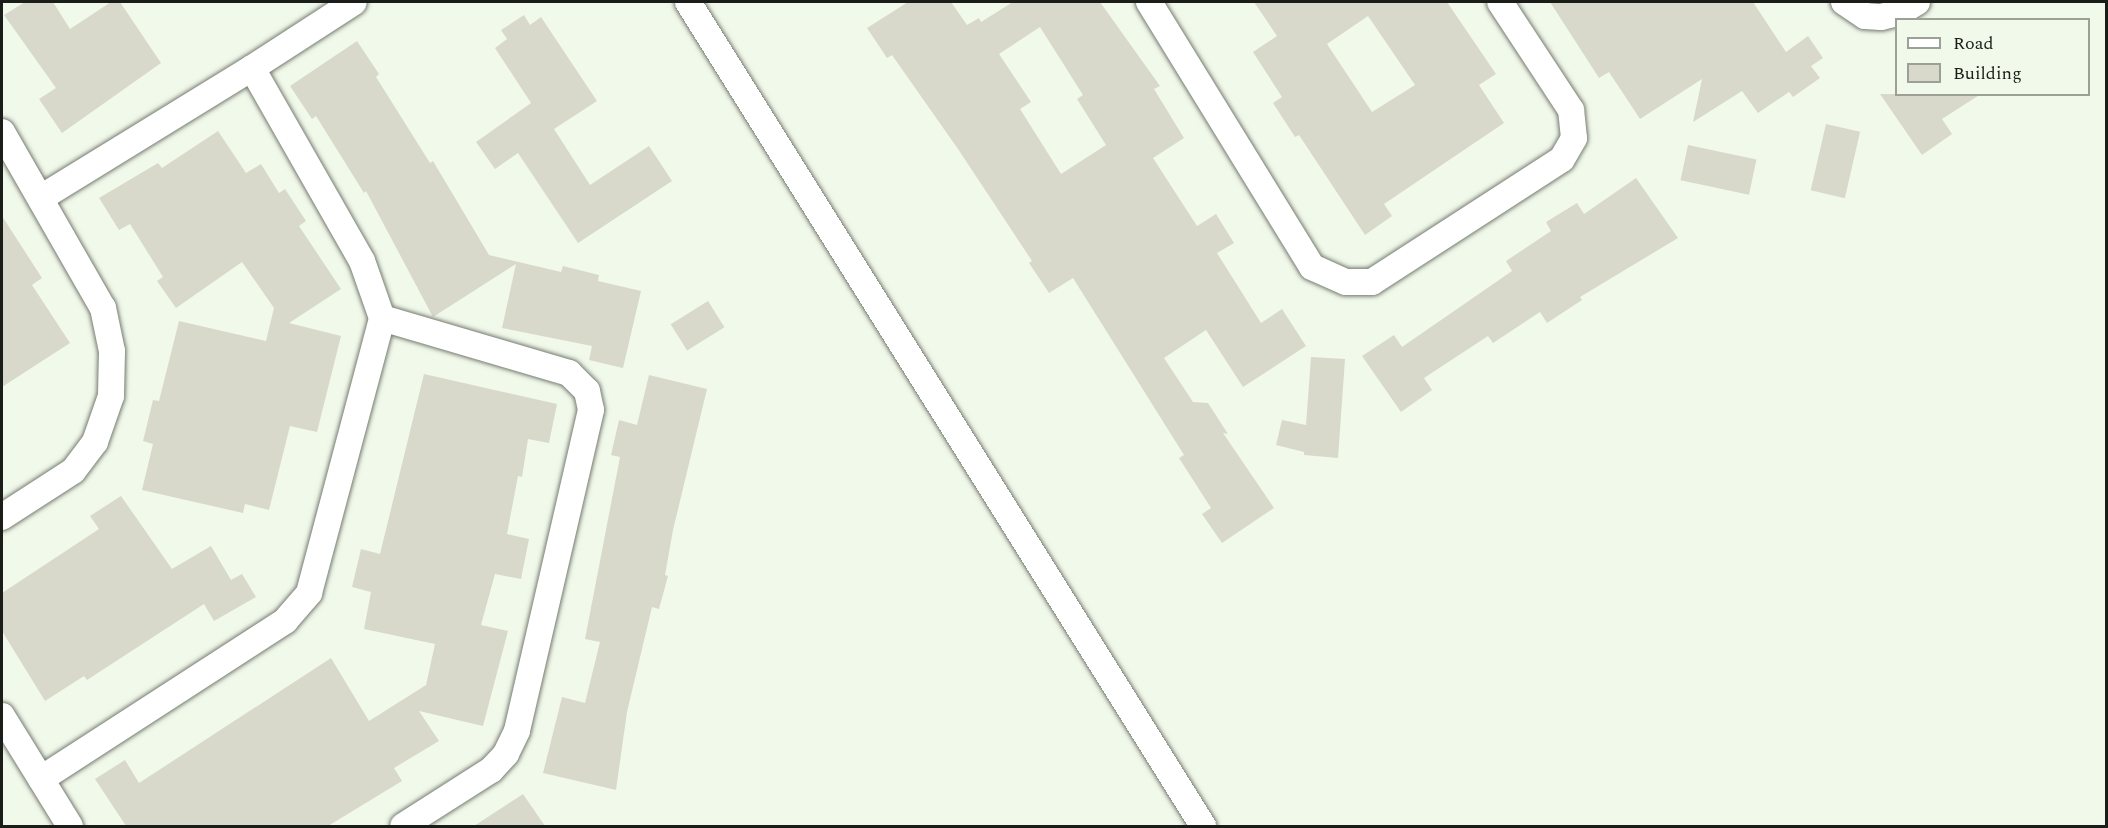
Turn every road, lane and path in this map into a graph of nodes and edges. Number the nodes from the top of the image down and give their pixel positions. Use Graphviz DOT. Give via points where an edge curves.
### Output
graph roads {
  1 [pos="354,2"];
  2 [pos="688,2"];
  3 [pos="1149,2"];
  4 [pos="1500,2"];
  5 [pos="1844,2"];
  6 [pos="1917,2"];
  7 [pos="252,68"];
  8 [pos="2,132"];
  9 [pos="42,197"];
  10 [pos="382,318"];
  11 [pos="2,517"];
  12 [pos="2,716"];
  13 [pos="41,779"];
  14 [pos="70,826"];
  15 [pos="403,826"];
  16 [pos="1203,826"];
  1 -- 7 [label="street"];
  2 -- 16 [label="street"];
  3 -- 4 [label="street" via="1312,267 1346,282 1372,282 1562,159 1574,138 1570,110"];
  5 -- 6 [label="street" via="1865,16 1881,17 1899,13"];
  7 -- 9 [label="street"];
  7 -- 10 [label="street" via="362,261"];
  8 -- 9 [label="street"];
  9 -- 11 [label="street" via="103,308 112,351 111,396 94,442 73,471"];
  10 -- 13 [label="street" via="309,594 285,621"];
  10 -- 15 [label="street" via="569,373 586,391 591,410 517,731 506,754 491,770"];
  12 -- 13 [label="street"];
  13 -- 14 [label="street"];
}
